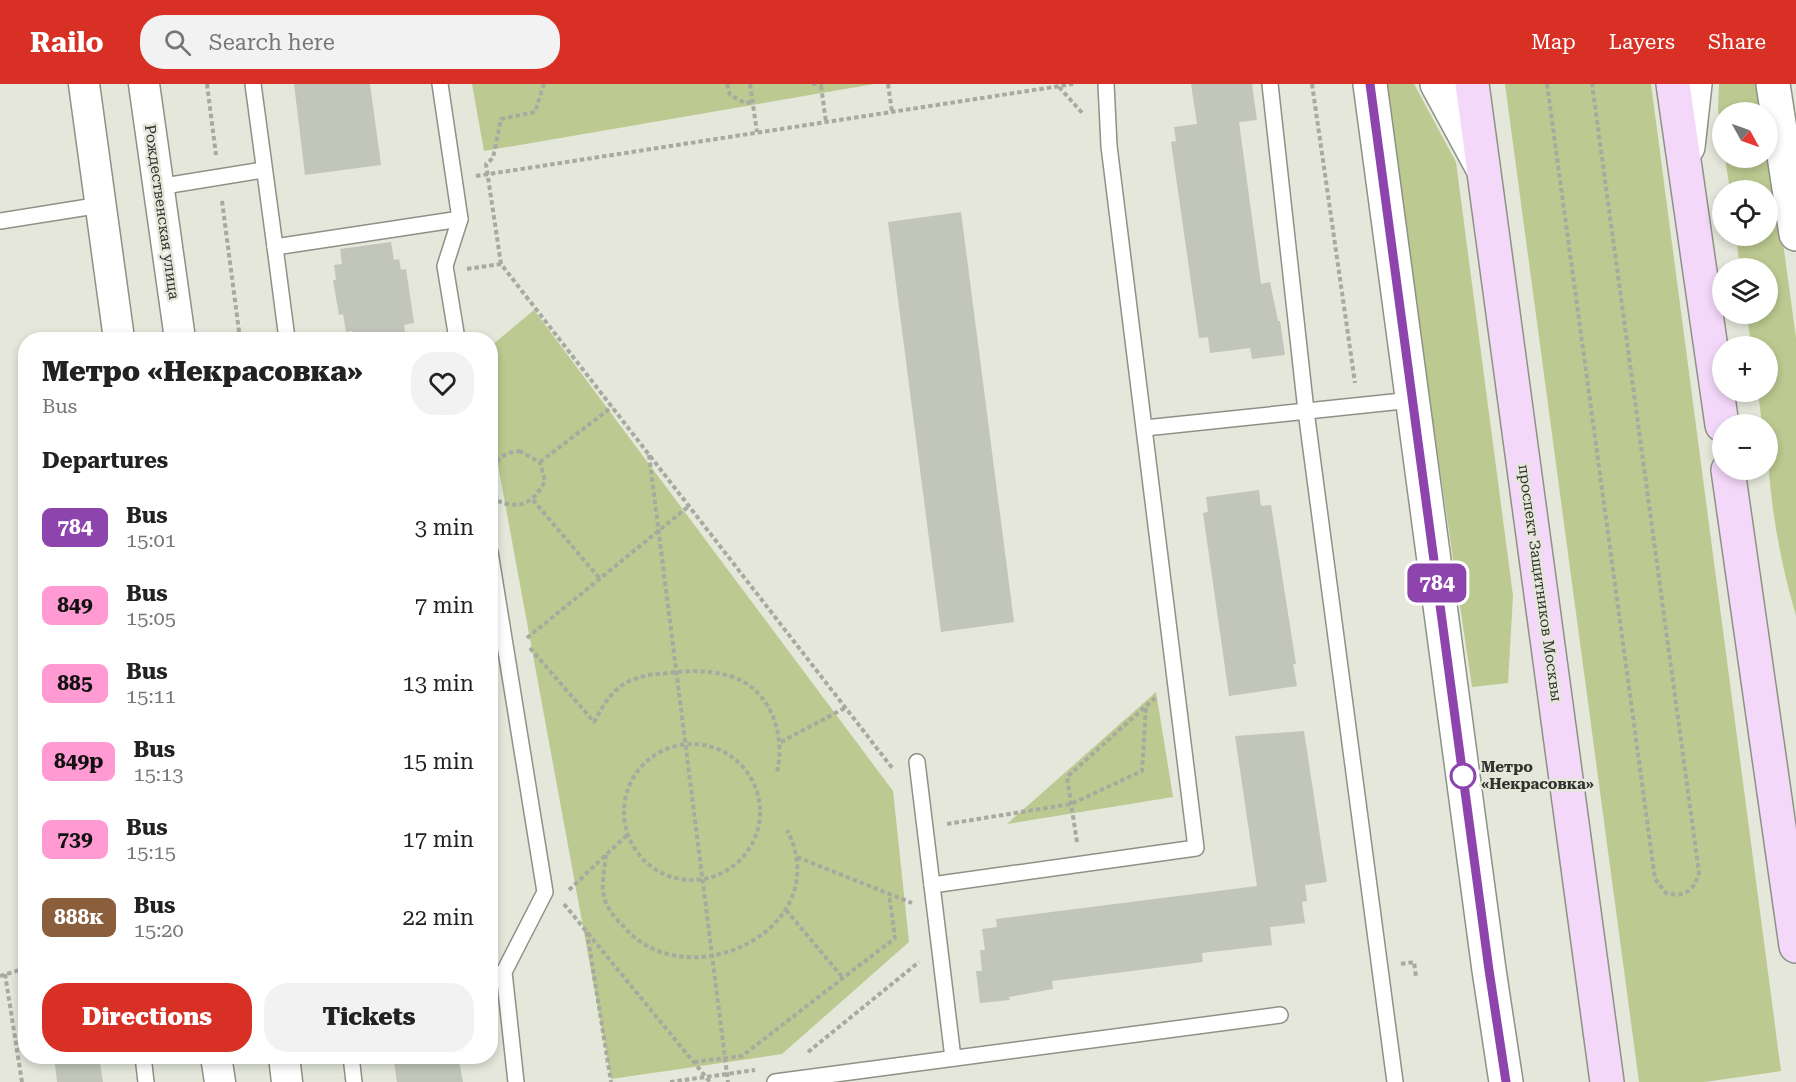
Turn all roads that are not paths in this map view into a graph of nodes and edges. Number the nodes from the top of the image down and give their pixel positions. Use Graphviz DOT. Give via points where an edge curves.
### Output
graph roads {
  1 [pos="84,84"];
  2 [pos="144,84"];
  3 [pos="253,84"];
  4 [pos="440,84"];
  5 [pos="1106,84"];
  6 [pos="1270,84"];
  7 [pos="1371,84"];
  8 [pos="1437,84"];
  9 [pos="1472,84"];
  10 [pos="1673,84"];
  11 [pos="1695,84"];
  12 [pos="1773,84"];
  13 [pos="264,170"];
  14 [pos="1485,171"];
  15 [pos="1685,173"];
  16 [pos="158,187"];
  17 [pos="101,205"];
  18 [pos="460,219"];
  19 [pos="0,221"];
  20 [pos="1796,234"];
  21 [pos="275,247"];
  22 [pos="118,332"];
  23 [pos="179,332"];
  24 [pos="286,332"];
  25 [pos="456,332"];
  26 [pos="1412,400"];
  27 [pos="1306,411"];
  28 [pos="1720,414"];
  29 [pos="1145,428"];
  30 [pos="1729,480"];
  31 [pos="498,601"];
  32 [pos="917,762"];
  33 [pos="932,885"];
  34 [pos="1796,946"];
  35 [pos="1280,1015"];
  36 [pos="953,1058"];
  37 [pos="144,1064"];
  38 [pos="217,1064"];
  39 [pos="352,1064"];
  40 [pos="146,1082"];
  41 [pos="220,1082"];
  42 [pos="354,1082"];
  43 [pos="516,1082"];
  44 [pos="775,1082"];
  45 [pos="1395,1082"];
  46 [pos="1506,1082"];
  47 [pos="1607,1082"];
  1 -- 17 [label="street"];
  2 -- 16 [label="street, Рождественская улица"];
  3 -- 13 [label="lane"];
  4 -- 18 [label="lane"];
  5 -- 29 [label="lane" via="1109,146"];
  6 -- 27 [label="lane"];
  7 -- 26 [label="street"];
  8 -- 14 [label="street"];
  9 -- 14 [label="main road, проспект Защитников Москвы"];
  10 -- 15 [label="main road"];
  11 -- 15 [label="street"];
  12 -- 20 [label="street"];
  13 -- 16 [label="lane"];
  13 -- 21 [label="lane"];
  14 -- 47 [label="main road, проспект Защитников Москвы"];
  15 -- 28 [label="main road"];
  16 -- 23 [label="street, Рождественская улица"];
  17 -- 19 [label="lane"];
  17 -- 22 [label="street"];
  18 -- 21 [label="lane"];
  18 -- 25 [label="lane" via="445,266"];
  21 -- 24 [label="lane"];
  26 -- 27 [label="lane"];
  26 -- 46 [label="street"];
  27 -- 29 [label="lane"];
  27 -- 45 [label="lane"];
  29 -- 33 [label="lane" via="1196,848"];
  30 -- 34 [label="main road"];
  31 -- 43 [label="lane" via="545,892 504,972"];
  32 -- 33 [label="lane"];
  33 -- 36 [label="lane"];
  35 -- 36 [label="lane"];
  36 -- 44 [label="lane"];
  37 -- 40 [label="lane"];
  38 -- 41 [label="street"];
  39 -- 42 [label="lane"];
}
